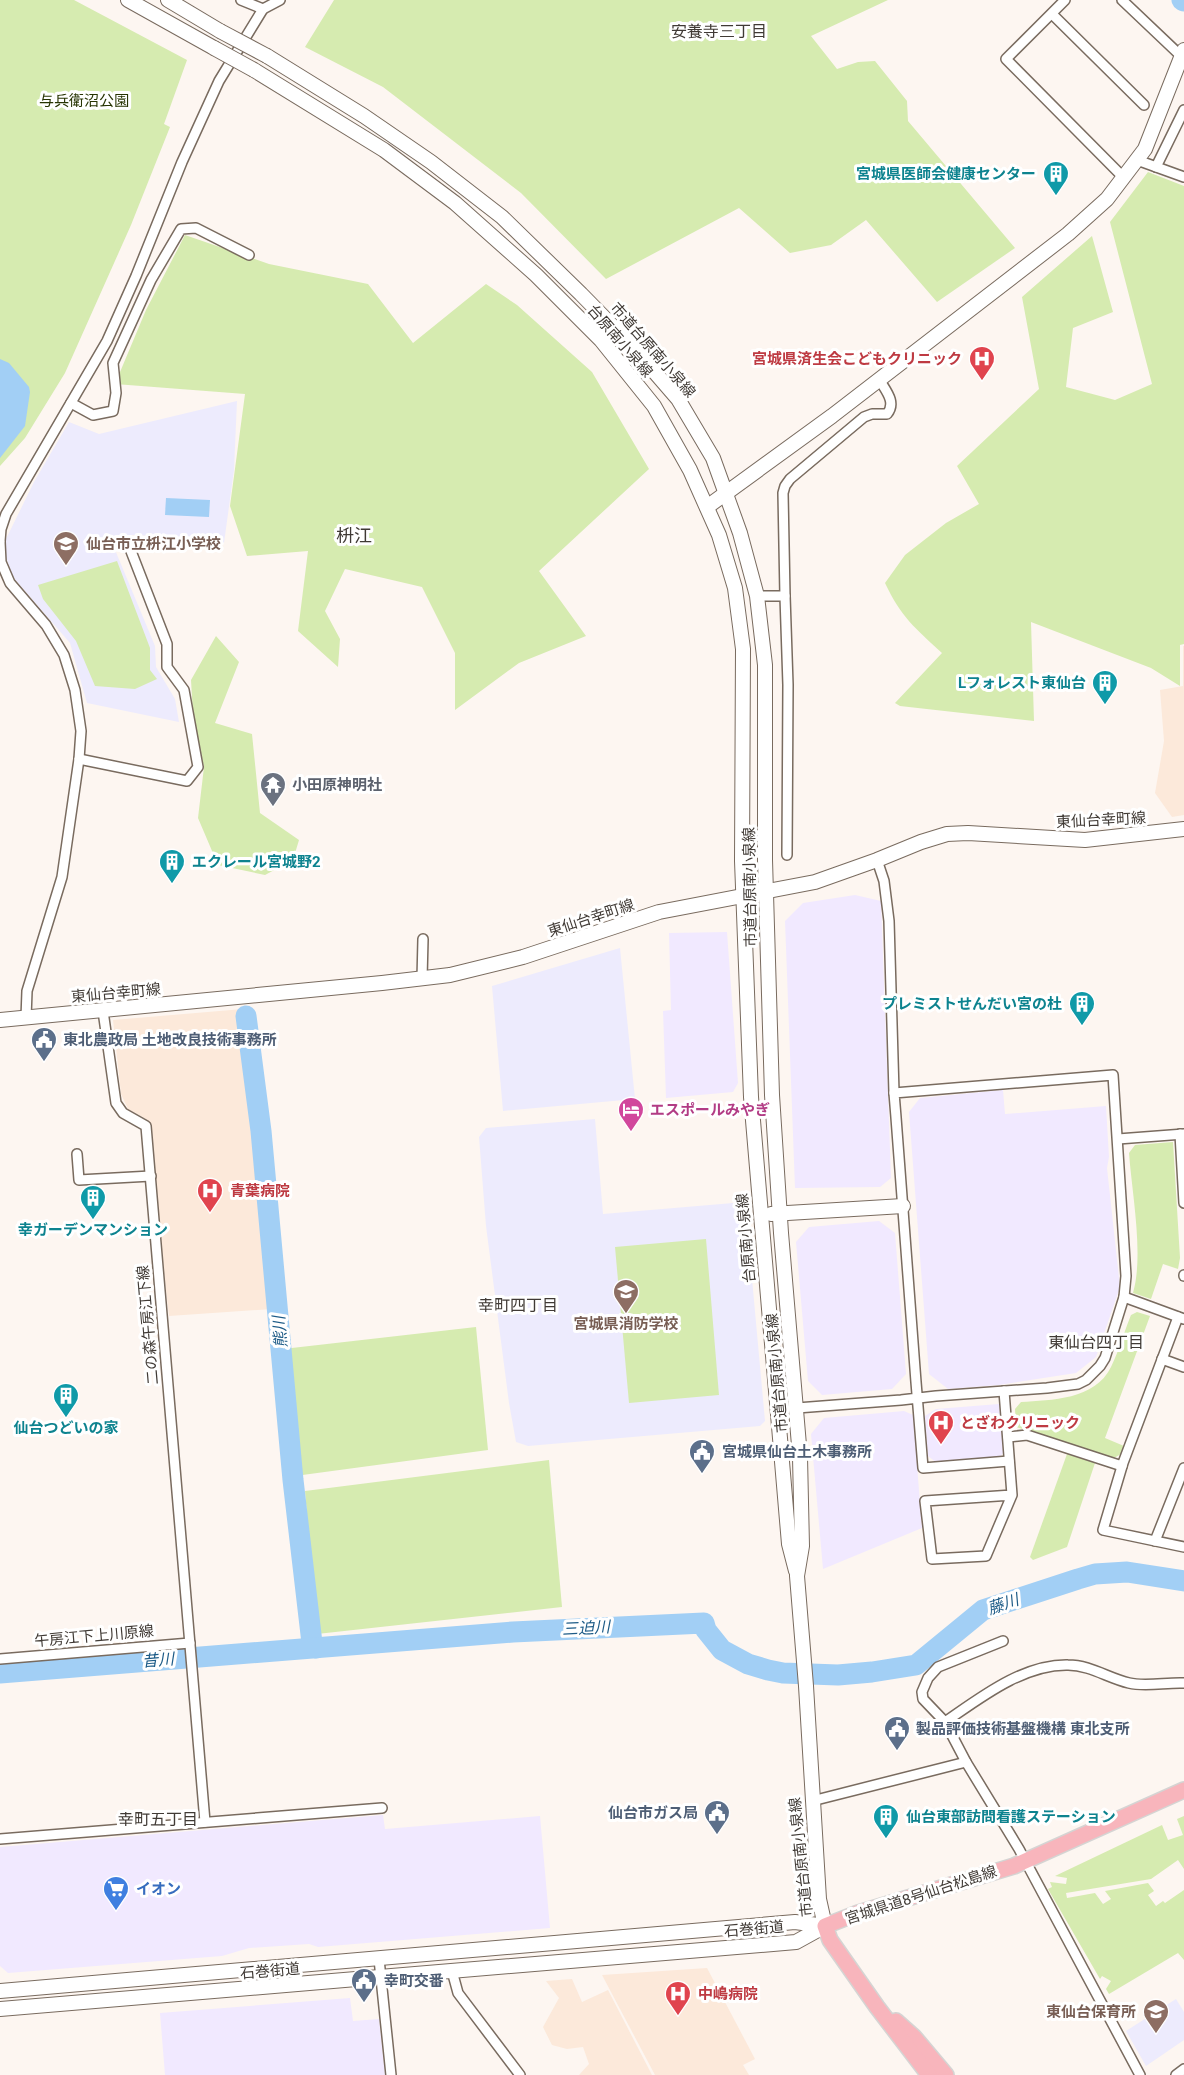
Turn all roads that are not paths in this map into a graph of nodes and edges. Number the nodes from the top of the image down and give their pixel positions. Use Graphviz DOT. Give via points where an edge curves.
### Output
graph roads {
  1 [pos="128,0"];
  2 [pos="168,0"];
  3 [pos="241,0"];
  4 [pos="280,0"];
  5 [pos="1065,0"];
  6 [pos="1122,0"];
  7 [pos="263,9"];
  8 [pos="1052,14"];
  9 [pos="1183,53"];
  10 [pos="1144,105"];
  11 [pos="1184,110"];
  12 [pos="1137,160"];
  13 [pos="1159,169"];
  14 [pos="1184,169"];
  15 [pos="1184,177"];
  16 [pos="1124,178"];
  17 [pos="249,255"];
  18 [pos="879,379"];
  19 [pos="71,403"];
  20 [pos="727,494"];
  21 [pos="707,507"];
  22 [pos="0,542"];
  23 [pos="129,546"];
  24 [pos="757,596"];
  25 [pos="785,596"];
  26 [pos="79,759"];
  27 [pos="1184,829"];
  28 [pos="742,843"];
  29 [pos="787,855"];
  30 [pos="877,860"];
  31 [pos="765,892"];
  32 [pos="743,896"];
  33 [pos="423,939"];
  34 [pos="422,979"];
  35 [pos="103,1011"];
  36 [pos="26,1018"];
  37 [pos="0,1020"];
  38 [pos="894,1093"];
  39 [pos="1182,1134"];
  40 [pos="1118,1139"];
  41 [pos="77,1154"];
  42 [pos="151,1176"];
  43 [pos="1184,1195"];
  44 [pos="1184,1203"];
  45 [pos="903,1206"];
  46 [pos="780,1214"];
  47 [pos="761,1215"];
  48 [pos="1124,1297"];
  49 [pos="1181,1318"];
  50 [pos="1162,1359"];
  51 [pos="1184,1367"];
  52 [pos="1004,1391"];
  53 [pos="918,1398"];
  54 [pos="797,1408"];
  55 [pos="1008,1437"];
  56 [pos="1009,1461"];
  57 [pos="1122,1466"];
  58 [pos="1184,1468"];
  59 [pos="1012,1495"];
  60 [pos="1155,1541"];
  61 [pos="1184,1547"];
  62 [pos="797,1576"];
  63 [pos="1003,1641"];
  64 [pos="191,1647"];
  65 [pos="0,1659"];
  66 [pos="1184,1683"];
  67 [pos="945,1722"];
  68 [pos="966,1762"];
  69 [pos="1184,1790"];
  70 [pos="812,1801"];
  71 [pos="382,1808"];
  72 [pos="206,1822"];
  73 [pos="0,1839"];
  74 [pos="1025,1862"];
  75 [pos="825,1926"];
  76 [pos="379,1959"];
  77 [pos="452,1971"];
  78 [pos="381,1977"];
  79 [pos="0,1991"];
  80 [pos="877,2007"];
  81 [pos="0,2009"];
  82 [pos="1184,2069"];
  83 [pos="391,2075"];
  84 [pos="520,2075"];
  85 [pos="929,2075"];
  86 [pos="946,2075"];
  87 [pos="1140,2075"];
  88 [pos="1176,2075"];
  1 -- 21 [label="street, 台原南小泉線, bridge" via="254,70 384,150 455,204 536,275 601,340 654,406"];
  2 -- 20 [label="street, 市道台原南小泉線, bridge" via="364,116 502,217 633,347 678,399 713,458"];
  3 -- 7 [label="street"];
  4 -- 7 [label="street"];
  5 -- 8 [label="street"];
  6 -- 9 [label="street"];
  7 -- 19 [label="street" via="219,81 107,341"];
  8 -- 10 [label="street"];
  8 -- 16 [label="street" via="1006,59"];
  9 -- 12 [label="street" via="1145,149"];
  11 -- 13 [label="street"];
  12 -- 13 [label="street"];
  12 -- 16 [label="street"];
  13 -- 14 [label="street"];
  13 -- 15 [label="street"];
  16 -- 18 [label="street" via="1068,234"];
  17 -- 19 [label="street" via="196,228 181,229 151,280 112,363 116,393 113,411 93,415"];
  18 -- 20 [label="street"];
  18 -- 25 [label="street" via="892,406 887,414 864,417 785,486"];
  19 -- 22 [label="street" via="6,514"];
  20 -- 21 [label="street"];
  20 -- 24 [label="street, 市道台原南小泉線"];
  21 -- 28 [label="street, 台原南小泉線" via="732,576 740,618"];
  22 -- 26 [label="street" via="1,562 10,583 46,625 64,655 75,690 81,731"];
  23 -- 26 [label="street" via="166,644 167,667 184,690 198,767 187,781"];
  24 -- 25 [label="street"];
  24 -- 31 [label="street, 市道台原南小泉線" via="765,665"];
  25 -- 29 [label="street"];
  26 -- 36 [label="street" via="62,877 27,991"];
  27 -- 30 [label="street, 東仙台幸町線" via="1085,840 947,834"];
  28 -- 32 [label="street, 市道台原南小泉線"];
  30 -- 31 [label="street, 東仙台幸町線" via="815,882"];
  30 -- 38 [label="street" via="889,921"];
  31 -- 32 [label="street, 東仙台幸町線"];
  31 -- 46 [label="street, 市道台原南小泉線"];
  32 -- 34 [label="street, 東仙台幸町線" via="659,912 523,957"];
  32 -- 47 [label="street, 台原南小泉線"];
  33 -- 34 [label="street"];
  34 -- 35 [label="street, 東仙台幸町線"];
  35 -- 36 [label="street, 東仙台幸町線"];
  35 -- 42 [label="street, 二の森午房江下線" via="116,1103 123,1113 147,1126"];
  36 -- 37 [label="street, 東仙台幸町線"];
  38 -- 40 [label="street" via="1113,1075"];
  38 -- 45 [label="street"];
  39 -- 40 [label="street"];
  39 -- 43 [label="street"];
  40 -- 48 [label="street"];
  41 -- 42 [label="street" via="79,1180"];
  42 -- 64 [label="street, 二の森午房江下線"];
  43 -- 44 [label="street"];
  45 -- 46 [label="street"];
  45 -- 53 [label="street"];
  46 -- 47 [label="street"];
  46 -- 54 [label="street, 市道台原南小泉線"];
  47 -- 62 [label="street, 台原南小泉線" via="789,1544"];
  48 -- 49 [label="street"];
  48 -- 52 [label="street" via="1105,1358 1093,1374 1078,1384"];
  49 -- 50 [label="street"];
  50 -- 51 [label="street"];
  50 -- 57 [label="street"];
  52 -- 53 [label="street"];
  52 -- 55 [label="street"];
  53 -- 54 [label="street"];
  53 -- 56 [label="street" via="923,1468"];
  54 -- 62 [label="street, 市道台原南小泉線" via="802,1546"];
  55 -- 56 [label="street"];
  55 -- 57 [label="street" via="1027,1435"];
  56 -- 59 [label="street"];
  57 -- 60 [label="street" via="1103,1530"];
  58 -- 60 [label="street"];
  59 -- 59 [label="street" via="986,1556 932,1559 925,1501"];
  60 -- 61 [label="street"];
  62 -- 70 [label="street, 市道台原南小泉線"];
  63 -- 67 [label="street" via="938,1667 928,1678 923,1698"];
  64 -- 65 [label="street, 午房江下上川原線"];
  64 -- 72 [label="street, 二の森午房江下線"];
  66 -- 67 [label="street" via="1130,1683 1094,1669 1067,1665 1033,1671 998,1686"];
  67 -- 68 [label="street"];
  68 -- 70 [label="street"];
  68 -- 74 [label="street"];
  69 -- 74 [label="main road, 宮城県道8号仙台松島線"];
  70 -- 75 [label="street, 市道台原南小泉線" via="819,1899"];
  71 -- 72 [label="street"];
  72 -- 73 [label="street"];
  74 -- 75 [label="main road, 宮城県道8号仙台松島線"];
  74 -- 87 [label="street"];
  75 -- 76 [label="street, 石巻街道" via="795,1922"];
  75 -- 77 [label="street, 石巻街道" via="796,1942"];
  75 -- 80 [label="main road, 宮城県道8号仙台松島線" via="830,1940"];
  76 -- 78 [label="street"];
  76 -- 79 [label="street, 石巻街道"];
  77 -- 78 [label="street, 石巻街道"];
  77 -- 84 [label="street" via="458,1993"];
  78 -- 81 [label="street, 石巻街道"];
  78 -- 83 [label="street"];
  80 -- 85 [label="main road, 宮城県道8号仙台松島線"];
  80 -- 86 [label="main road" via="904,2027"];
  82 -- 88 [label="street"];
}
